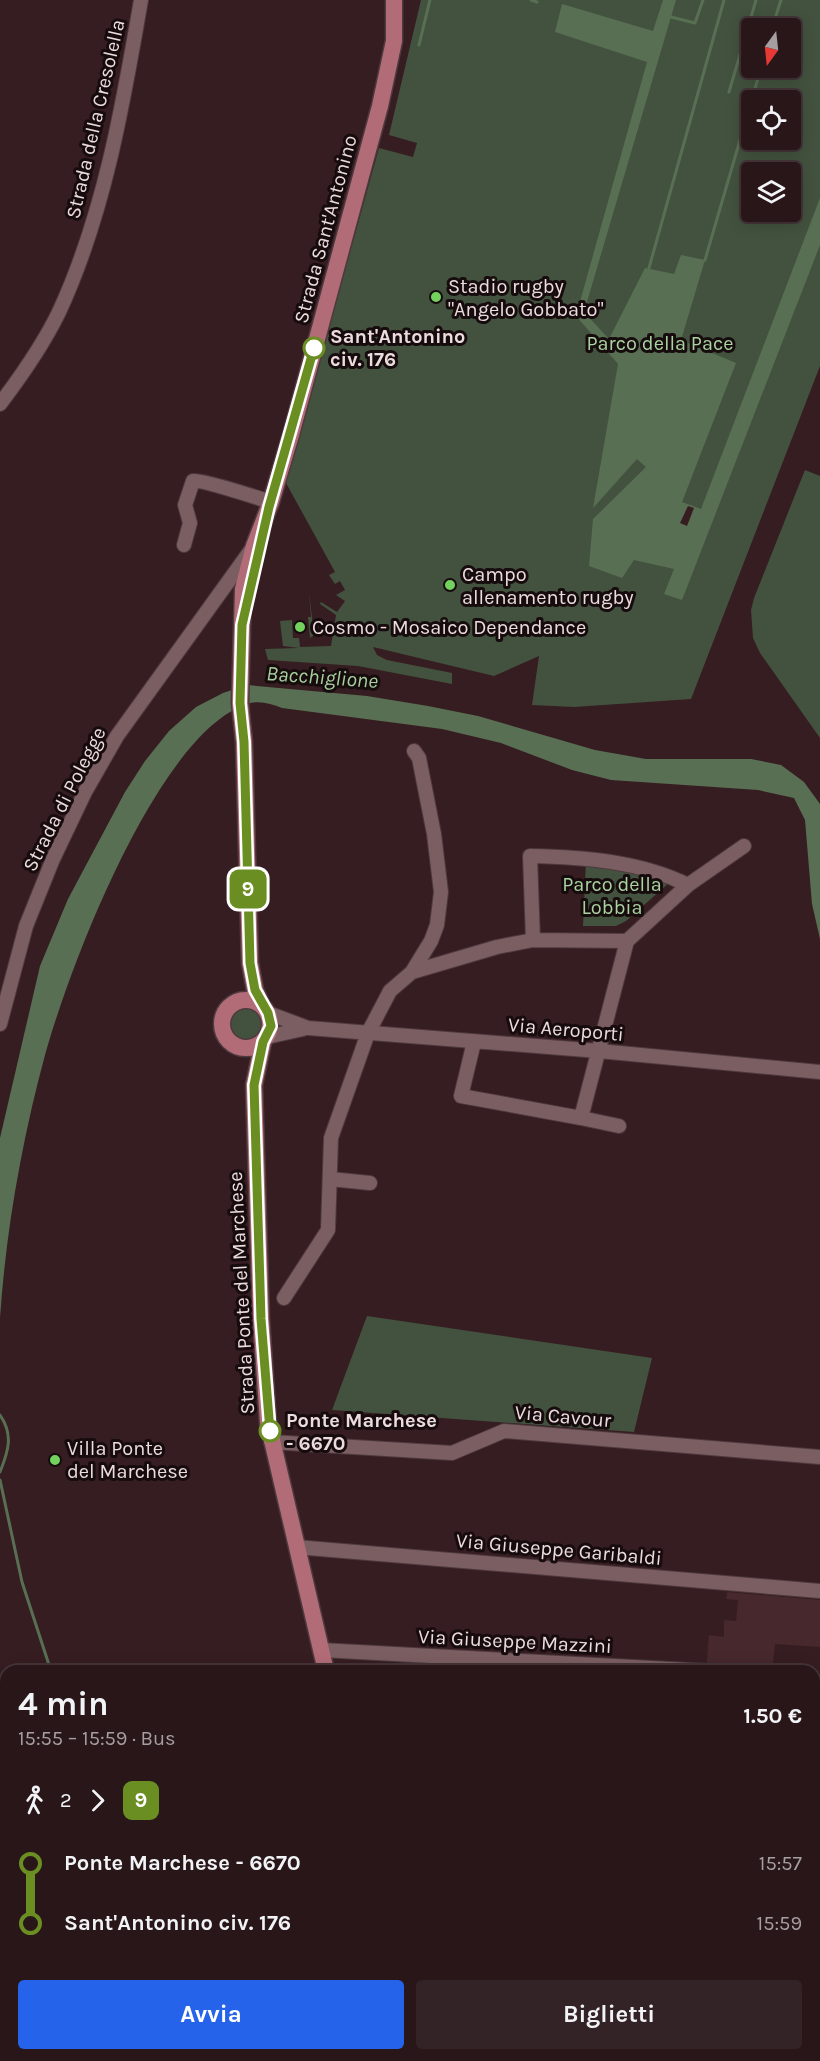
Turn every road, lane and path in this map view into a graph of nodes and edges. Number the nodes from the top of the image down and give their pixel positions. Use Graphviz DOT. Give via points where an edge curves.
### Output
graph roads {
  1 [pos="141,0"];
  2 [pos="394,0"];
  3 [pos="0,404"];
  4 [pos="270,505"];
  5 [pos="184,545"];
  6 [pos="241,586"];
  7 [pos="414,752"];
  8 [pos="744,846"];
  9 [pos="688,885"];
  10 [pos="533,940"];
  11 [pos="627,941"];
  12 [pos="250,963"];
  13 [pos="412,972"];
  14 [pos="236,1002"];
  15 [pos="265,1009"];
  16 [pos="0,1024"];
  17 [pos="308,1028"];
  18 [pos="368,1033"];
  19 [pos="265,1040"];
  20 [pos="474,1042"];
  21 [pos="236,1046"];
  22 [pos="600,1051"];
  23 [pos="820,1072"];
  24 [pos="254,1085"];
  25 [pos="581,1118"];
  26 [pos="618,1126"];
  27 [pos="330,1179"];
  28 [pos="370,1183"];
  29 [pos="284,1298"];
  30 [pos="272,1442"];
  31 [pos="820,1457"];
  32 [pos="296,1547"];
  33 [pos="820,1591"];
  34 [pos="321,1650"];
  35 [pos="325,1665"];
  36 [pos="597,1665"];
  1 -- 3 [label="street, Strada della Cresolella" via="93,223 59,311 26,369"];
  2 -- 4 [label="main road, Strada Sant'Antonino" via="394,40 380,106"];
  4 -- 5 [label="street" via="200,479 193,481 185,505 190,523"];
  4 -- 6 [label="main road, Strada Sant'Antonino"];
  4 -- 6 [label="main road, Strada Sant'Antonino"];
  6 -- 12 [label="main road, Strada Ponte del Marchese" via="240,703"];
  6 -- 16 [label="street, Strada di Polegge" via="117,736 85,792 26,926"];
  7 -- 13 [label="street" via="419,758 434,834 441,892 432,941"];
  8 -- 9 [label="street"];
  9 -- 10 [label="street" via="667,874 589,858 530,856"];
  9 -- 11 [label="street"];
  10 -- 11 [label="street"];
  10 -- 13 [label="street"];
  11 -- 22 [label="street"];
  12 -- 14 [label="main road, Strada Ponte del Marchese"];
  12 -- 15 [label="main road, Strada Ponte del Marchese" via="255,990"];
  13 -- 18 [label="street" via="390,991"];
  14 -- 15 [label="main road" via="249,999"];
  14 -- 21 [label="main road, Strada Ponte del Marchese" via="226,1010 222,1023 225,1037"];
  15 -- 17 [label="street, Via Aeroporti"];
  15 -- 19 [label="main road, Strada Ponte del Marchese" via="271,1026"];
  17 -- 18 [label="street, Via Aeroporti"];
  17 -- 19 [label="street, Via Aeroporti"];
  18 -- 20 [label="street, Via Aeroporti"];
  18 -- 27 [label="street" via="331,1138"];
  19 -- 21 [label="main road" via="250,1048"];
  19 -- 24 [label="main road, Strada Ponte del Marchese"];
  20 -- 22 [label="street, Via Aeroporti"];
  20 -- 25 [label="street" via="461,1096"];
  21 -- 24 [label="main road, Strada Ponte del Marchese"];
  22 -- 23 [label="street, Via Aeroporti"];
  22 -- 25 [label="street"];
  24 -- 30 [label="main road, Strada Ponte del Marchese" via="261,1319"];
  25 -- 26 [label="street"];
  27 -- 28 [label="street"];
  27 -- 29 [label="street" via="328,1230"];
  30 -- 31 [label="street, Via Cavour" via="452,1453 504,1431"];
  30 -- 32 [label="main road, Strada Ponte del Marchese"];
  32 -- 33 [label="street, Via Giuseppe Garibaldi"];
  32 -- 34 [label="main road, Strada Ponte del Marchese"];
  34 -- 35 [label="main road, Strada Ponte del Marchese"];
  34 -- 36 [label="street, Via Giuseppe Mazzini"];
}
